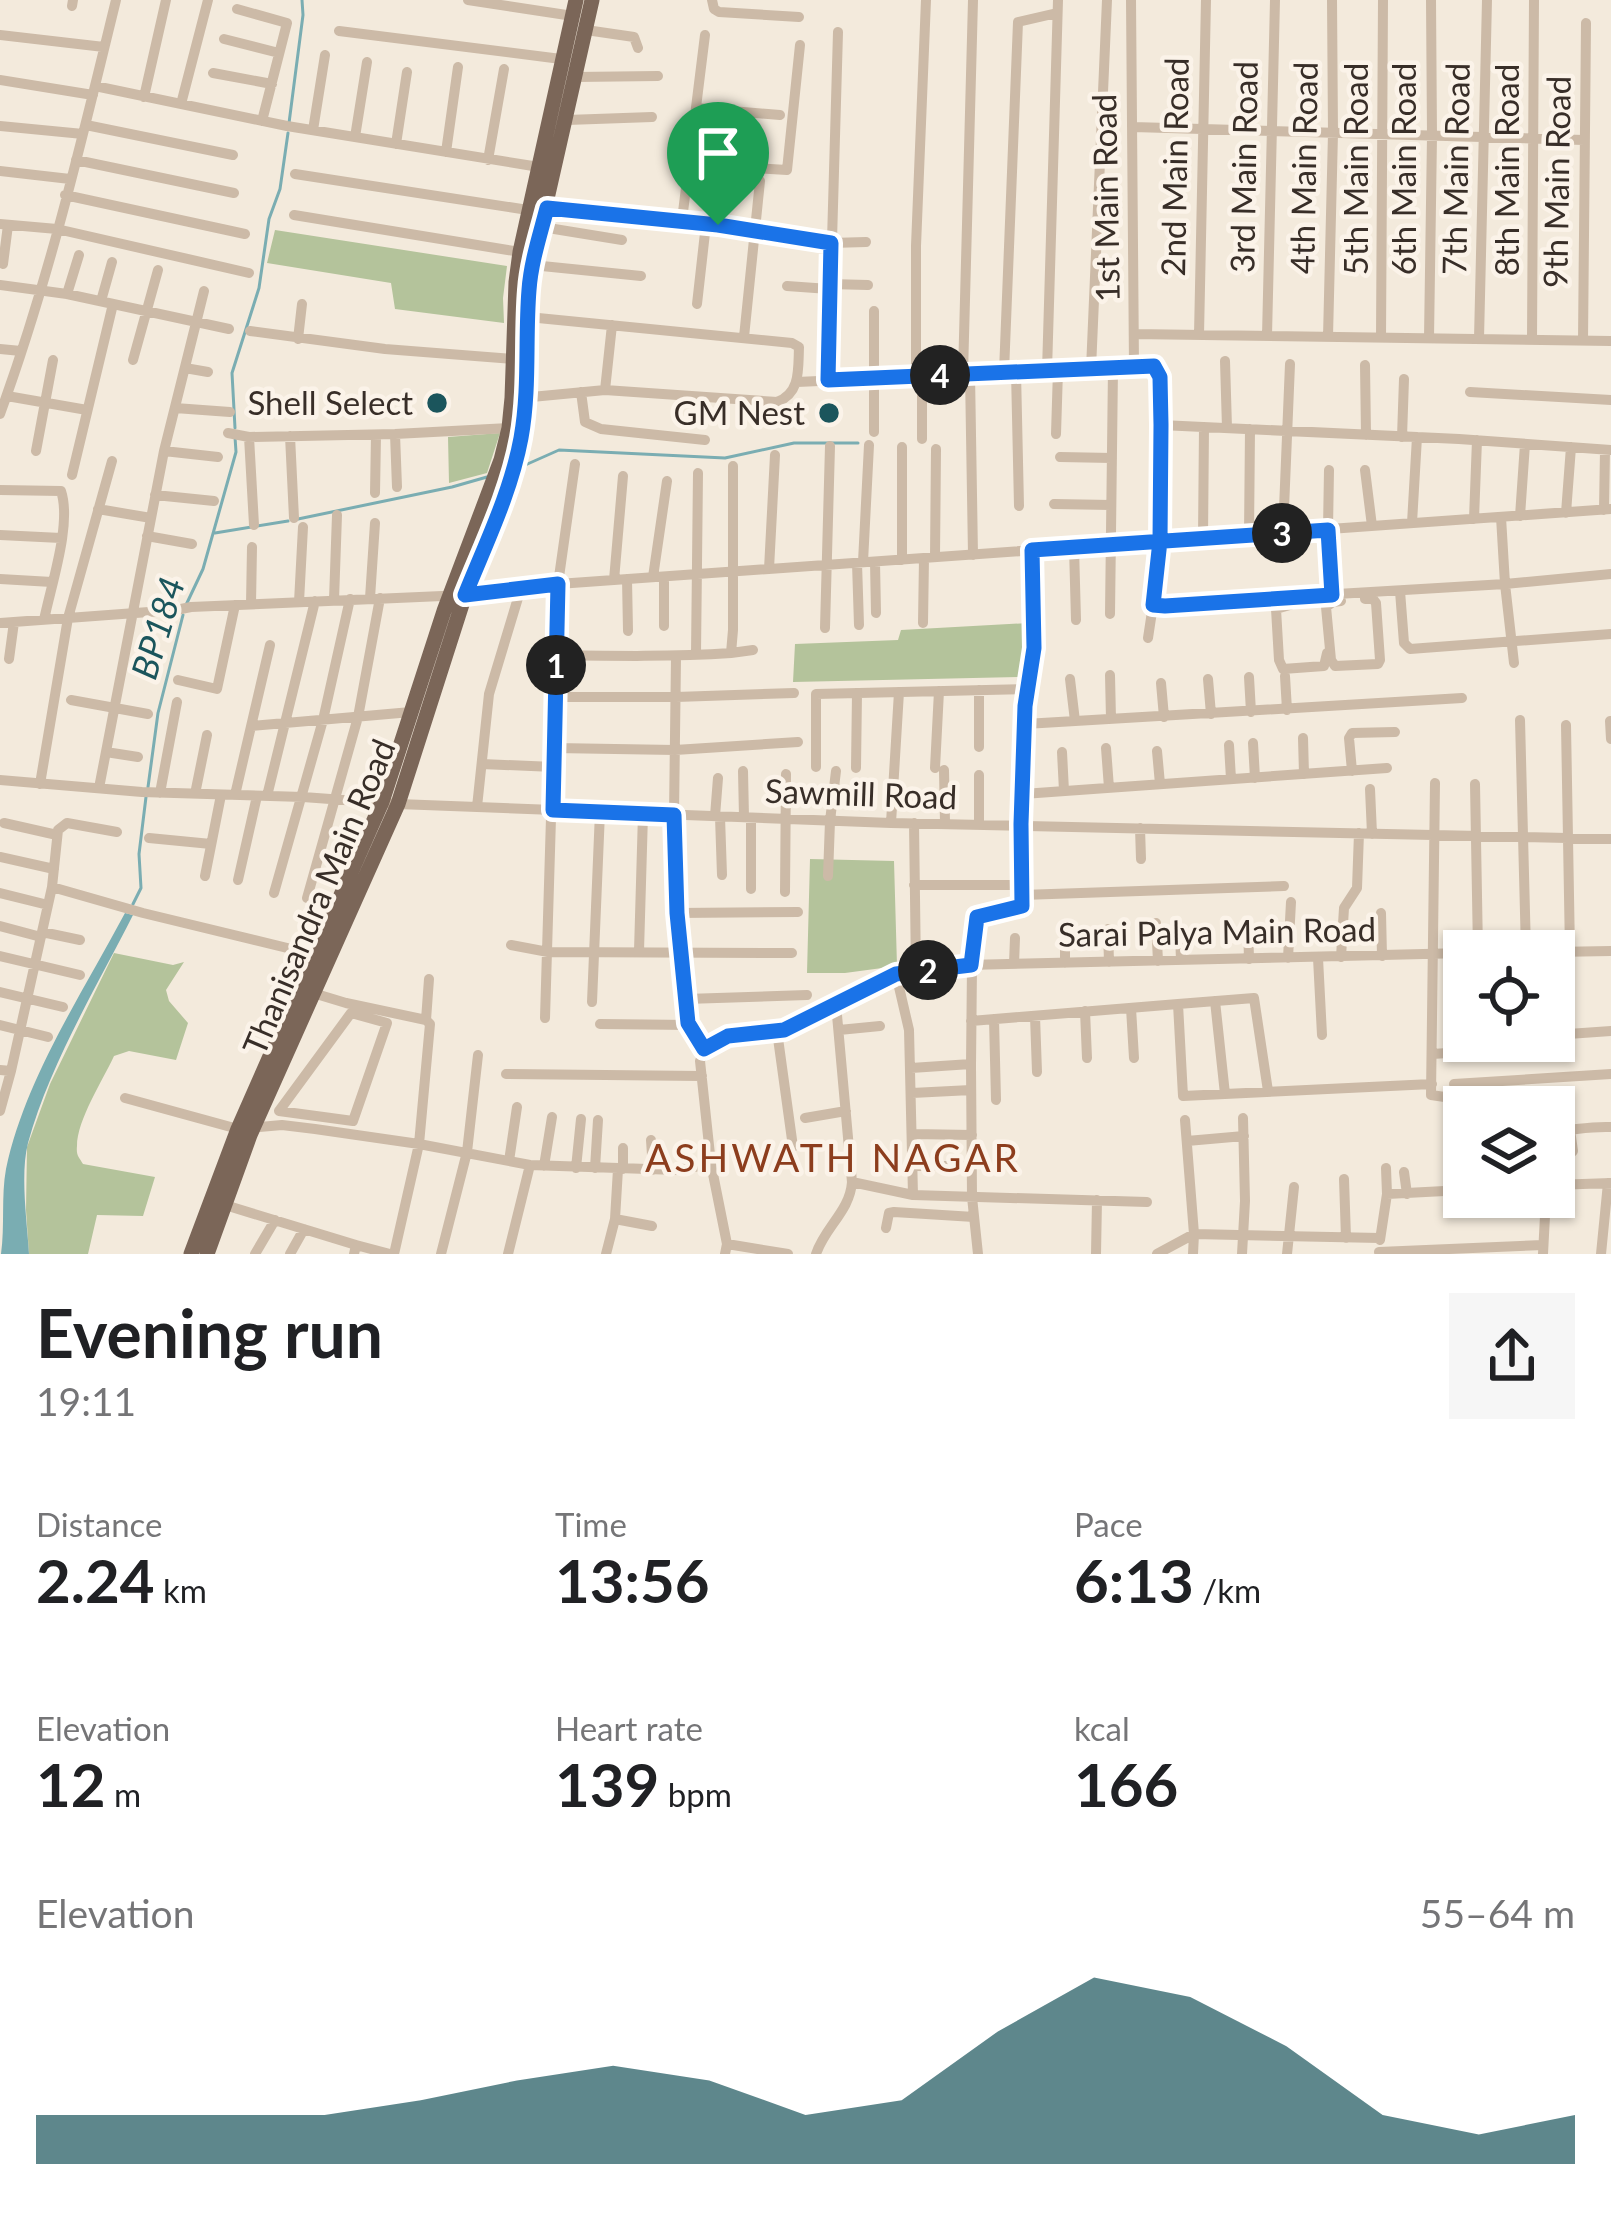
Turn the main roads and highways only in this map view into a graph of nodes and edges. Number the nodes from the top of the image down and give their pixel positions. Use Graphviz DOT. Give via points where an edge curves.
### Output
graph roads {
  1 [pos="592,0"];
  2 [pos="574,8"];
  3 [pos="526,258"];
  4 [pos="520,398"];
  5 [pos="458,595"];
  6 [pos="390,803"];
  7 [pos="245,1129"];
  8 [pos="191,1254"];
  9 [pos="207,1254"];
  1 -- 3 [label="main road, Thanisandra Main Road" via="547,208"];
  2 -- 3 [label="main road, Thanisandra Main Road" via="528,210"];
  3 -- 4 [label="main road, Thanisandra Main Road"];
  3 -- 4 [label="main road, Thanisandra Main Road" via="516,282"];
  4 -- 5 [label="main road, Thanisandra Main Road"];
  4 -- 5 [label="main road, Thanisandra Main Road" via="513,474"];
  5 -- 6 [label="main road, Thanisandra Main Road"];
  5 -- 6 [label="main road, Thanisandra Main Road" via="410,712"];
  6 -- 7 [label="main road, Thanisandra Main Road"];
  6 -- 7 [label="main road, Thanisandra Main Road" via="313,993"];
  7 -- 8 [label="main road, Thanisandra Main Road"];
  7 -- 9 [label="main road, Thanisandra Main Road"];
}
